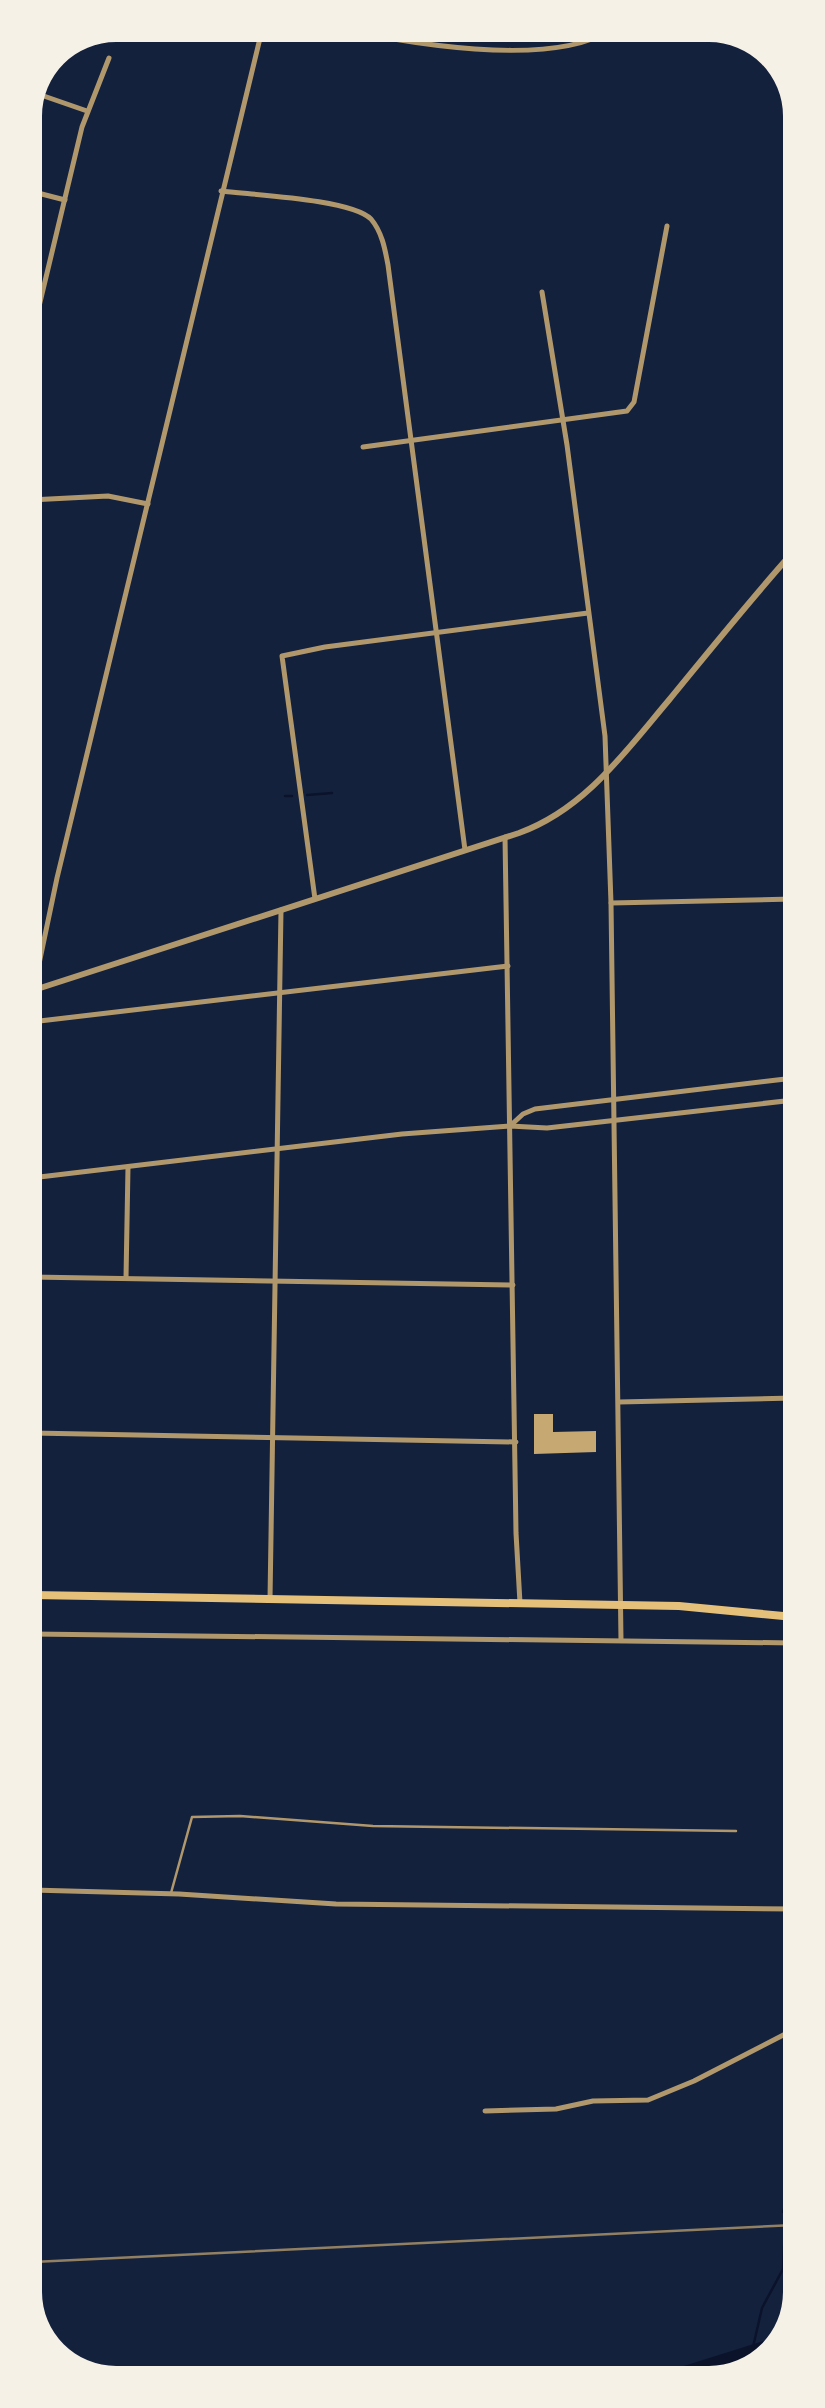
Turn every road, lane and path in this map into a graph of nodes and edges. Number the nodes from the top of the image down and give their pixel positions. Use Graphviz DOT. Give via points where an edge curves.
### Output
graph roads {
  1 [pos="258,42"];
  2 [pos="423,42"];
  3 [pos="584,42"];
  4 [pos="109,58"];
  5 [pos="45,96"];
  6 [pos="87,111"];
  7 [pos="221,191"];
  8 [pos="42,194"];
  9 [pos="65,200"];
  10 [pos="667,226"];
  11 [pos="542,292"];
  12 [pos="42,295"];
  13 [pos="562,420"];
  14 [pos="410,440"];
  15 [pos="363,447"];
  16 [pos="42,499"];
  17 [pos="148,504"];
  18 [pos="783,564"];
  19 [pos="589,614"];
  20 [pos="435,635"];
  21 [pos="607,772"];
  22 [pos="505,837"];
  23 [pos="465,850"];
  24 [pos="315,899"];
  25 [pos="783,899"];
  26 [pos="611,903"];
  27 [pos="281,910"];
  28 [pos="42,949"];
  29 [pos="508,966"];
  30 [pos="42,988"];
  31 [pos="280,993"];
  32 [pos="42,1021"];
  33 [pos="783,1080"];
  34 [pos="613,1100"];
  35 [pos="783,1101"];
  36 [pos="613,1121"];
  37 [pos="510,1126"];
  38 [pos="277,1149"];
  39 [pos="128,1167"];
  40 [pos="42,1177"];
  41 [pos="42,1277"];
  42 [pos="126,1279"];
  43 [pos="276,1281"];
  44 [pos="513,1285"];
  45 [pos="783,1398"];
  46 [pos="619,1402"];
  47 [pos="42,1433"];
  48 [pos="274,1437"];
  49 [pos="516,1442"];
  50 [pos="42,1595"];
  51 [pos="270,1599"];
  52 [pos="520,1603"];
  53 [pos="621,1605"];
  54 [pos="783,1616"];
  55 [pos="42,1634"];
  56 [pos="621,1640"];
  57 [pos="783,1643"];
  58 [pos="736,1831"];
  59 [pos="42,1890"];
  60 [pos="171,1893"];
  61 [pos="783,1909"];
  62 [pos="783,2035"];
  63 [pos="485,2111"];
  1 -- 7 [label="street"];
  2 -- 3 [label="street" via="544,50"];
  4 -- 6 [label="street"];
  5 -- 6 [label="street"];
  6 -- 9 [label="street"];
  7 -- 14 [label="street" via="346,206 372,220 388,265"];
  7 -- 17 [label="street"];
  8 -- 9 [label="street"];
  9 -- 12 [label="street"];
  10 -- 13 [label="street" via="634,402 627,411"];
  11 -- 13 [label="street"];
  13 -- 14 [label="street"];
  13 -- 19 [label="street"];
  14 -- 15 [label="street"];
  14 -- 20 [label="street"];
  16 -- 17 [label="street" via="108,496"];
  17 -- 28 [label="street"];
  18 -- 21 [label="street"];
  19 -- 20 [label="street"];
  19 -- 21 [label="street"];
  20 -- 23 [label="street"];
  20 -- 24 [label="street" via="282,656"];
  21 -- 22 [label="street" via="562,812"];
  21 -- 26 [label="street"];
  22 -- 23 [label="street"];
  22 -- 29 [label="street"];
  23 -- 24 [label="street"];
  24 -- 27 [label="street"];
  25 -- 26 [label="street"];
  26 -- 34 [label="street"];
  27 -- 30 [label="street"];
  27 -- 31 [label="street"];
  29 -- 31 [label="street"];
  29 -- 37 [label="street"];
  31 -- 32 [label="street"];
  31 -- 38 [label="street"];
  33 -- 34 [label="street"];
  34 -- 36 [label="street"];
  34 -- 37 [label="street" via="535,1109"];
  35 -- 36 [label="street"];
  36 -- 37 [label="street" via="547,1128"];
  36 -- 46 [label="street"];
  37 -- 38 [label="street"];
  37 -- 44 [label="street"];
  38 -- 39 [label="street"];
  38 -- 43 [label="street"];
  39 -- 40 [label="street"];
  39 -- 42 [label="street"];
  41 -- 42 [label="street"];
  42 -- 43 [label="street"];
  43 -- 44 [label="street"];
  43 -- 48 [label="street"];
  44 -- 49 [label="street"];
  45 -- 46 [label="street"];
  46 -- 53 [label="street"];
  47 -- 48 [label="street"];
  48 -- 49 [label="street"];
  48 -- 51 [label="street"];
  49 -- 52 [label="street"];
  50 -- 51 [label="main road"];
  51 -- 52 [label="main road"];
  52 -- 53 [label="main road"];
  53 -- 54 [label="main road"];
  53 -- 56 [label="street"];
  55 -- 56 [label="street"];
  56 -- 57 [label="street"];
  58 -- 60 [label="lane" via="373,1826 192,1817"];
  59 -- 60 [label="street"];
  60 -- 61 [label="street" via="336,1904"];
  62 -- 63 [label="street" via="648,2100"];
}
